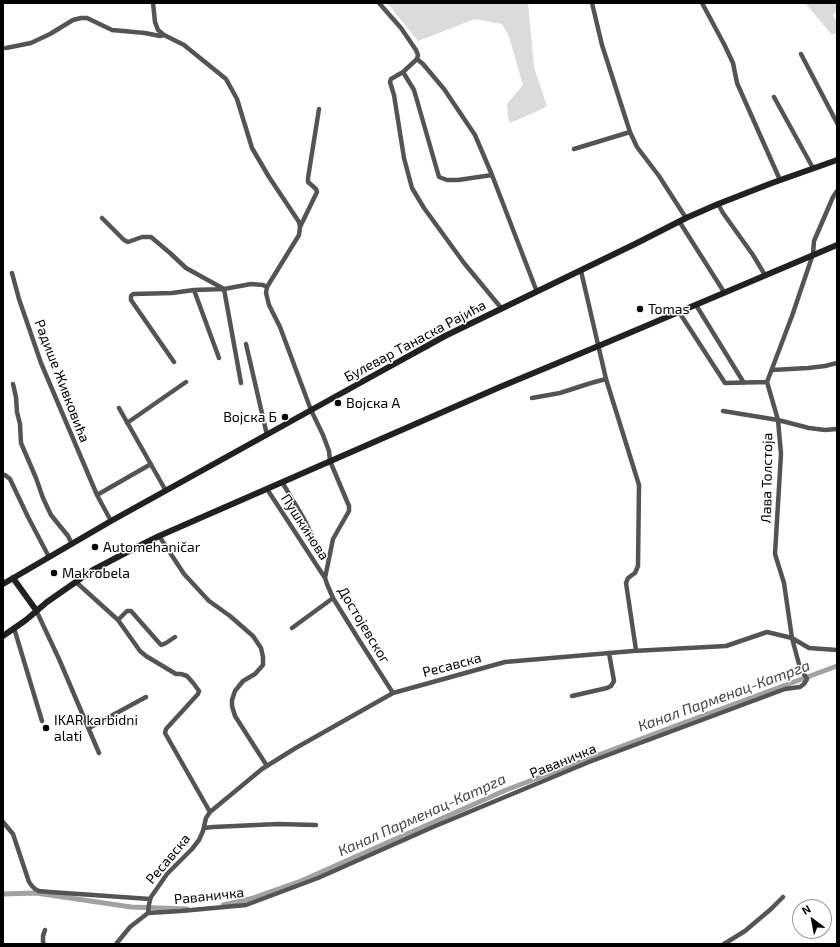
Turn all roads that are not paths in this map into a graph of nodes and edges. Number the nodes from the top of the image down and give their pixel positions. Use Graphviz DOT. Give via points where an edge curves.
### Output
graph roads {
  1 [pos="153,3"];
  2 [pos="379,3"];
  3 [pos="592,3"];
  4 [pos="702,3"];
  5 [pos="164,35"];
  6 [pos="6,48"];
  7 [pos="801,54"];
  8 [pos="417,59"];
  9 [pos="403,72"];
  10 [pos="774,97"];
  11 [pos="319,109"];
  12 [pos="837,123"];
  13 [pos="630,132"];
  14 [pos="574,149"];
  15 [pos="837,160"];
  16 [pos="813,168"];
  17 [pos="492,175"];
  18 [pos="780,180"];
  19 [pos="837,191"];
  20 [pos="718,204"];
  21 [pos="102,218"];
  22 [pos="686,218"];
  23 [pos="680,221"];
  24 [pos="300,227"];
  25 [pos="837,245"];
  26 [pos="813,254"];
  27 [pos="581,271"];
  28 [pos="12,273"];
  29 [pos="765,275"];
  30 [pos="267,287"];
  31 [pos="224,289"];
  32 [pos="194,290"];
  33 [pos="537,292"];
  34 [pos="724,292"];
  35 [pos="696,305"];
  36 [pos="502,309"];
  37 [pos="679,312"];
  38 [pos="246,344"];
  39 [pos="598,346"];
  40 [pos="219,358"];
  41 [pos="174,362"];
  42 [pos="837,363"];
  43 [pos="772,370"];
  44 [pos="606,379"];
  45 [pos="186,382"];
  46 [pos="767,382"];
  47 [pos="241,383"];
  48 [pos="744,383"];
  49 [pos="13,384"];
  50 [pos="532,398"];
  51 [pos="119,408"];
  52 [pos="311,410"];
  53 [pos="723,411"];
  54 [pos="778,420"];
  55 [pos="127,422"];
  56 [pos="837,429"];
  57 [pos="267,435"];
  58 [pos="330,461"];
  59 [pos="151,464"];
  60 [pos="3,475"];
  61 [pos="282,482"];
  62 [pos="267,489"];
  63 [pos="166,491"];
  64 [pos="97,495"];
  65 [pos="111,521"];
  66 [pos="159,536"];
  67 [pos="72,544"];
  68 [pos="317,546"];
  69 [pos="49,557"];
  70 [pos="13,578"];
  71 [pos="325,578"];
  72 [pos="76,582"];
  73 [pos="3,584"];
  74 [pos="333,598"];
  75 [pos="36,610"];
  76 [pos="118,620"];
  77 [pos="14,628"];
  78 [pos="292,628"];
  79 [pos="3,636"];
  80 [pos="175,637"];
  81 [pos="792,638"];
  82 [pos="636,650"];
  83 [pos="837,650"];
  84 [pos="610,653"];
  85 [pos="393,693"];
  86 [pos="572,696"];
  87 [pos="146,697"];
  88 [pos="42,721"];
  89 [pos="89,728"];
  90 [pos="99,753"];
  91 [pos="267,766"];
  92 [pos="210,812"];
  93 [pos="3,822"];
  94 [pos="316,825"];
  95 [pos="204,828"];
  96 [pos="783,897"];
  97 [pos="149,902"];
  98 [pos="148,911"];
  99 [pos="45,930"];
  100 [pos="44,944"];
  101 [pos="116,944"];
  102 [pos="724,944"];
  1 -- 5 [label="street" via="155,22 158,30"];
  2 -- 8 [label="street" via="416,50"];
  3 -- 13 [label="street" via="602,45"];
  4 -- 18 [label="street" via="733,63 737,83"];
  5 -- 6 [label="street" via="112,30 87,18 81,18 31,43"];
  5 -- 24 [label="street" via="184,45 226,79 237,98 252,148"];
  7 -- 12 [label="street"];
  8 -- 9 [label="street"];
  8 -- 17 [label="street" via="444,90 475,135"];
  9 -- 17 [label="street" via="414,90 439,177 458,180"];
  9 -- 36 [label="street" via="390,82 412,188 464,263"];
  10 -- 16 [label="street"];
  11 -- 24 [label="street" via="308,178 308,182 317,192"];
  13 -- 14 [label="street"];
  13 -- 22 [label="street" via="637,147"];
  15 -- 16 [label="street, Булевар Танаска Рајића"];
  16 -- 18 [label="street, Булевар Танаска Рајића"];
  17 -- 33 [label="street"];
  18 -- 20 [label="street, Булевар Танаска Рајића"];
  19 -- 26 [label="street" via="814,241"];
  20 -- 22 [label="street, Булевар Танаска Рајића"];
  20 -- 29 [label="street"];
  21 -- 31 [label="street" via="124,240 128,242 146,236 151,238 186,268"];
  22 -- 23 [label="street, Булевар Танаска Рајића"];
  23 -- 27 [label="street, Булевар Танаска Рајића"];
  23 -- 34 [label="street"];
  24 -- 30 [label="street" via="299,236"];
  25 -- 26 [label="street"];
  26 -- 29 [label="street"];
  26 -- 43 [label="street"];
  27 -- 33 [label="street, Булевар Танаска Рајића"];
  27 -- 39 [label="street"];
  28 -- 64 [label="street, Радише Живковића" via="41,363"];
  29 -- 34 [label="street"];
  30 -- 31 [label="street" via="263,284 251,284"];
  30 -- 52 [label="street, Достојевског" via="269,305 280,327"];
  31 -- 32 [label="street"];
  31 -- 47 [label="street"];
  32 -- 40 [label="street"];
  32 -- 41 [label="street" via="131,296 131,300"];
  33 -- 36 [label="street, Булевар Танаска Рајића"];
  34 -- 35 [label="street"];
  35 -- 37 [label="street"];
  35 -- 48 [label="street"];
  36 -- 52 [label="street, Булевар Танаска Рајића" via="446,336"];
  37 -- 39 [label="street"];
  37 -- 48 [label="street" via="724,383"];
  38 -- 57 [label="street"];
  39 -- 44 [label="street"];
  39 -- 58 [label="street"];
  42 -- 43 [label="street"];
  43 -- 46 [label="street"];
  44 -- 50 [label="street" via="560,393"];
  44 -- 82 [label="street" via="639,485 638,566 626,582"];
  45 -- 55 [label="street"];
  46 -- 48 [label="street"];
  46 -- 54 [label="street, Лава Толстоја"];
  49 -- 67 [label="street" via="21,443 51,515"];
  51 -- 55 [label="street"];
  52 -- 57 [label="street, Булевар Танаска Рајића"];
  52 -- 58 [label="street, Достојевског" via="329,452"];
  53 -- 54 [label="street"];
  54 -- 56 [label="street" via="809,428"];
  54 -- 81 [label="street, Лава Толстоја" via="781,454 775,554 784,583"];
  55 -- 59 [label="street"];
  57 -- 63 [label="street, Булевар Танаска Рајића"];
  58 -- 61 [label="street"];
  58 -- 71 [label="street, Достојевског" via="347,500 349,511 333,539"];
  59 -- 63 [label="street"];
  59 -- 64 [label="street"];
  60 -- 69 [label="street" via="10,479"];
  61 -- 62 [label="street"];
  61 -- 68 [label="street"];
  62 -- 66 [label="street"];
  62 -- 71 [label="street, Пушкинова"];
  63 -- 65 [label="street, Булевар Танаска Рајића"];
  64 -- 65 [label="street, Радише Живковића"];
  65 -- 67 [label="street, Булевар Танаска Рајића"];
  66 -- 72 [label="street"];
  66 -- 91 [label="street" via="184,574 209,601 253,636 261,648 263,665 236,691 232,706"];
  67 -- 69 [label="street, Булевар Танаска Рајића"];
  69 -- 70 [label="street, Булевар Танаска Рајића"];
  70 -- 73 [label="street, Булевар Танаска Рајића"];
  70 -- 75 [label="street"];
  71 -- 74 [label="street, Достојевског"];
  72 -- 75 [label="street"];
  72 -- 76 [label="street"];
  74 -- 78 [label="street"];
  74 -- 85 [label="street, Достојевског"];
  75 -- 77 [label="street"];
  75 -- 89 [label="street"];
  76 -- 80 [label="street" via="127,611 131,611 162,645"];
  76 -- 92 [label="street" via="140,651 176,674 187,676 199,691 165,733"];
  77 -- 79 [label="street"];
  77 -- 88 [label="street"];
  81 -- 82 [label="street, Ресавска" via="767,632 726,646"];
  81 -- 83 [label="street, Ресавска" via="809,648"];
  81 -- 98 [label="street, Раваничка" via="800,668 807,678 800,687 785,689 589,762 318,878 246,905 181,911"];
  82 -- 84 [label="street, Ресавска"];
  84 -- 85 [label="street, Ресавска" via="506,662"];
  84 -- 86 [label="street" via="614,681 611,686"];
  85 -- 91 [label="street, Ресавска"];
  87 -- 89 [label="street"];
  89 -- 90 [label="street"];
  91 -- 92 [label="street, Ресавска"];
  92 -- 95 [label="street, Ресавска"];
  93 -- 97 [label="street" via="14,834 29,882 35,889"];
  94 -- 95 [label="street" via="278,824"];
  95 -- 97 [label="street, Ресавска" via="199,840 167,874"];
  96 -- 102 [label="street" via="745,931"];
  97 -- 98 [label="street"];
  98 -- 101 [label="street"];
  99 -- 100 [label="street"];
}
